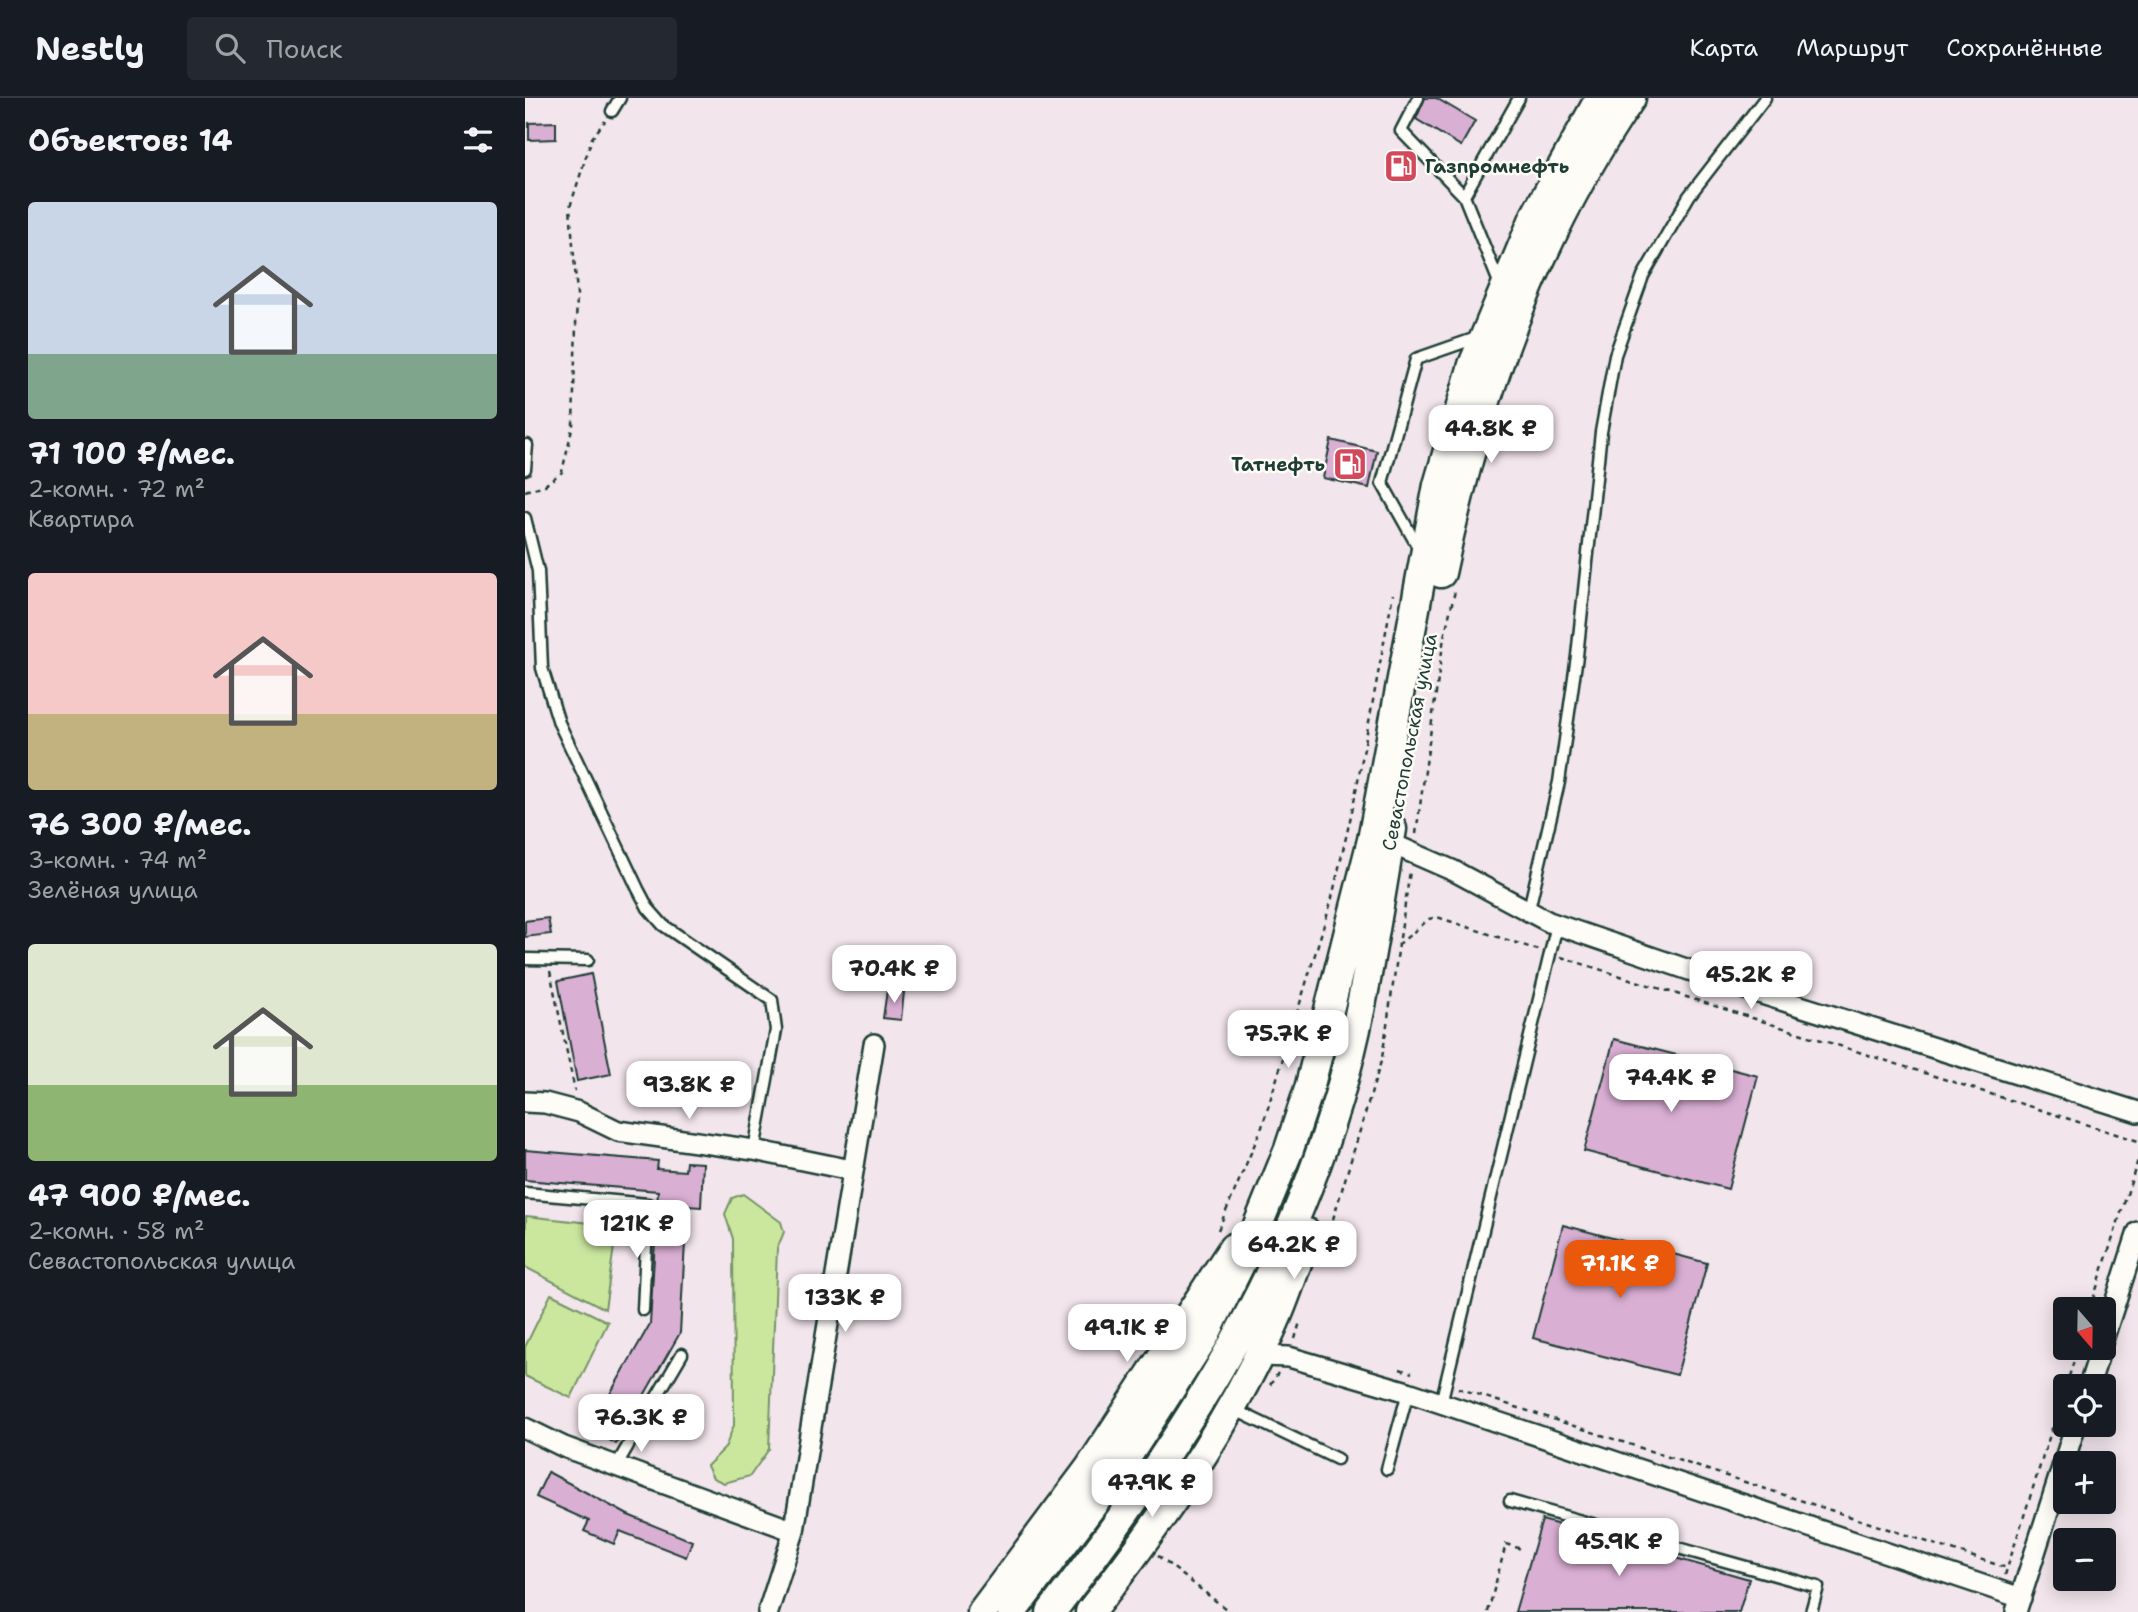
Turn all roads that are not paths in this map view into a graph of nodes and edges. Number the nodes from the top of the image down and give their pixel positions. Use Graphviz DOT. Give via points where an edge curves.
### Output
graph roads {
  1 [pos="620,98"];
  2 [pos="1418,98"];
  3 [pos="1519,98"];
  4 [pos="1595,98"];
  5 [pos="1631,98"];
  6 [pos="1765,98"];
  7 [pos="612,111"];
  8 [pos="1464,196"];
  9 [pos="1503,293"];
  10 [pos="1486,334"];
  11 [pos="527,445"];
  12 [pos="525,469"];
  13 [pos="525,518"];
  14 [pos="529,551"];
  15 [pos="1425,560"];
  16 [pos="1390,843"];
  17 [pos="1528,913"];
  18 [pos="1557,925"];
  19 [pos="525,959"];
  20 [pos="588,960"];
  21 [pos="874,1044"];
  22 [pos="525,1102"];
  23 [pos="2138,1112"];
  24 [pos="1293,1136"];
  25 [pos="1324,1143"];
  26 [pos="754,1150"];
  27 [pos="851,1170"];
  28 [pos="525,1193"];
  29 [pos="2138,1232"];
  30 [pos="2116,1300"];
  31 [pos="643,1310"];
  32 [pos="682,1354"];
  33 [pos="1259,1356"];
  34 [pos="1408,1392"];
  35 [pos="1443,1393"];
  36 [pos="1218,1400"];
  37 [pos="525,1428"];
  38 [pos="2072,1437"];
  39 [pos="1337,1460"];
  40 [pos="616,1466"];
  41 [pos="1387,1469"];
  42 [pos="1510,1501"];
  43 [pos="793,1531"];
  44 [pos="2018,1605"];
  45 [pos="768,1612"];
  46 [pos="982,1612"];
  47 [pos="1012,1612"];
  48 [pos="1051,1612"];
  49 [pos="1090,1612"];
  50 [pos="1811,1612"];
  1 -- 7 [label="lane"];
  2 -- 8 [label="lane" via="1401,131"];
  3 -- 8 [label="lane"];
  4 -- 9 [label="main road, Севастопольская улица" via="1535,216"];
  5 -- 16 [label="main road, Севастопольская улица" via="1567,202 1536,265 1474,433 1440,581"];
  6 -- 17 [label="lane" via="1689,195 1643,276 1615,355 1601,432 1559,782"];
  8 -- 9 [label="lane"];
  9 -- 10 [label="main road, Севастопольская улица"];
  10 -- 15 [label="main road, Севастопольская улица" via="1439,485"];
  10 -- 15 [label="lane" via="1416,359 1395,433 1382,483"];
  11 -- 12 [label="lane"];
  13 -- 14 [label="lane"];
  14 -- 26 [label="lane" via="538,571 542,668 559,723 648,908 682,940 772,1000 776,1030"];
  15 -- 24 [label="main road, Севастопольская улица" via="1372,840"];
  16 -- 17 [label="street"];
  16 -- 25 [label="main road, Севастопольская улица" via="1357,1023"];
  17 -- 18 [label="street"];
  18 -- 23 [label="street"];
  18 -- 35 [label="lane"];
  19 -- 20 [label="lane"];
  21 -- 27 [label="street"];
  22 -- 26 [label="street" via="579,1112 618,1131"];
  24 -- 46 [label="main road" via="1271,1164 1238,1240 1089,1469"];
  24 -- 47 [label="main road, Севастопольская улица" via="1226,1296 1178,1378 1117,1472"];
  25 -- 33 [label="main road" via="1327,1167 1323,1188"];
  25 -- 36 [label="main road, Севастопольская улица"];
  26 -- 27 [label="street"];
  27 -- 43 [label="street"];
  28 -- 31 [label="lane" via="647,1204"];
  29 -- 30 [label="street"];
  32 -- 40 [label="lane"];
  33 -- 34 [label="street" via="1289,1357"];
  33 -- 36 [label="main road"];
  34 -- 35 [label="street"];
  34 -- 41 [label="lane"];
  35 -- 44 [label="street" via="2001,1592"];
  36 -- 39 [label="lane"];
  36 -- 48 [label="main road" via="1158,1468"];
  36 -- 49 [label="main road" via="1126,1566"];
  37 -- 40 [label="street"];
  38 -- 44 [label="street"];
  40 -- 43 [label="street"];
  42 -- 50 [label="lane" via="1818,1587"];
  43 -- 45 [label="street"];
}
